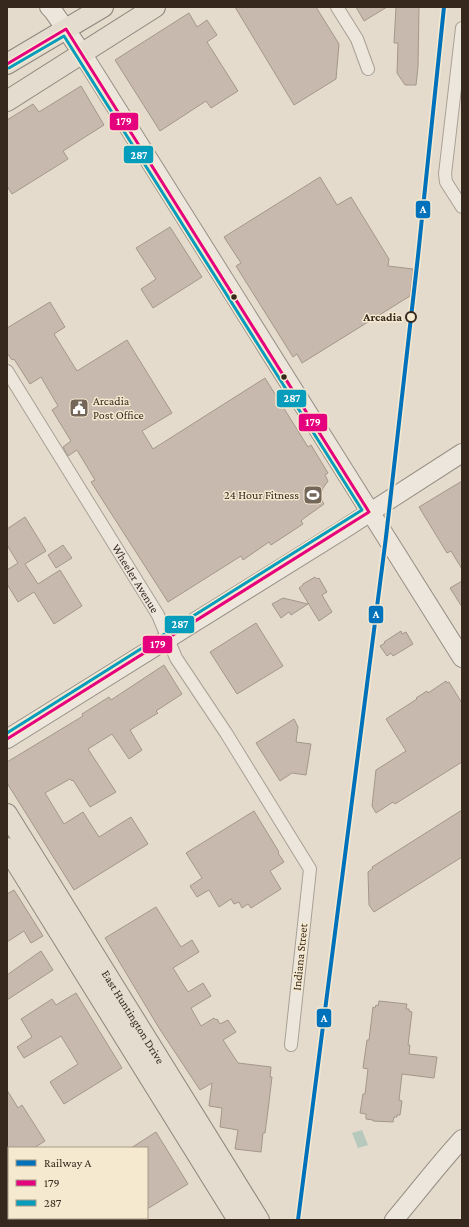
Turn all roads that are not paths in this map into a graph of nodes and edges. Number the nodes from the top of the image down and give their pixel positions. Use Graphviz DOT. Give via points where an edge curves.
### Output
graph roads {
  1 [pos="49,7"];
  2 [pos="103,7"];
  3 [pos="155,7"];
  4 [pos="337,7"];
  5 [pos="462,28"];
  6 [pos="66,29"];
  7 [pos="82,53"];
  8 [pos="7,64"];
  9 [pos="368,69"];
  10 [pos="7,101"];
  11 [pos="462,207"];
  12 [pos="7,370"];
  13 [pos="462,453"];
  14 [pos="369,512"];
  15 [pos="168,638"];
  16 [pos="462,658"];
  17 [pos="7,739"];
  18 [pos="7,814"];
  19 [pos="7,848"];
  20 [pos="310,870"];
  21 [pos="291,1045"];
  22 [pos="462,1139"];
  23 [pos="238,1220"];
  24 [pos="259,1220"];
  25 [pos="394,1220"];
  1 -- 6 [label="street"];
  2 -- 6 [label="main road"];
  3 -- 7 [label="main road"];
  4 -- 9 [label="street" via="357,40"];
  5 -- 11 [label="street" via="445,174 446,182"];
  6 -- 7 [label="street"];
  6 -- 8 [label="main road"];
  7 -- 10 [label="main road"];
  7 -- 14 [label="street"];
  12 -- 15 [label="street, Wheeler Avenue" via="158,615"];
  13 -- 14 [label="street"];
  14 -- 15 [label="street"];
  14 -- 16 [label="street"];
  15 -- 17 [label="street"];
  15 -- 20 [label="street, Wheeler Avenue" via="176,658 226,733"];
  18 -- 24 [label="main road, East Huntington Drive"];
  19 -- 23 [label="main road, East Huntington Drive"];
  20 -- 21 [label="street, Indiana Street"];
  22 -- 25 [label="street"];
}
